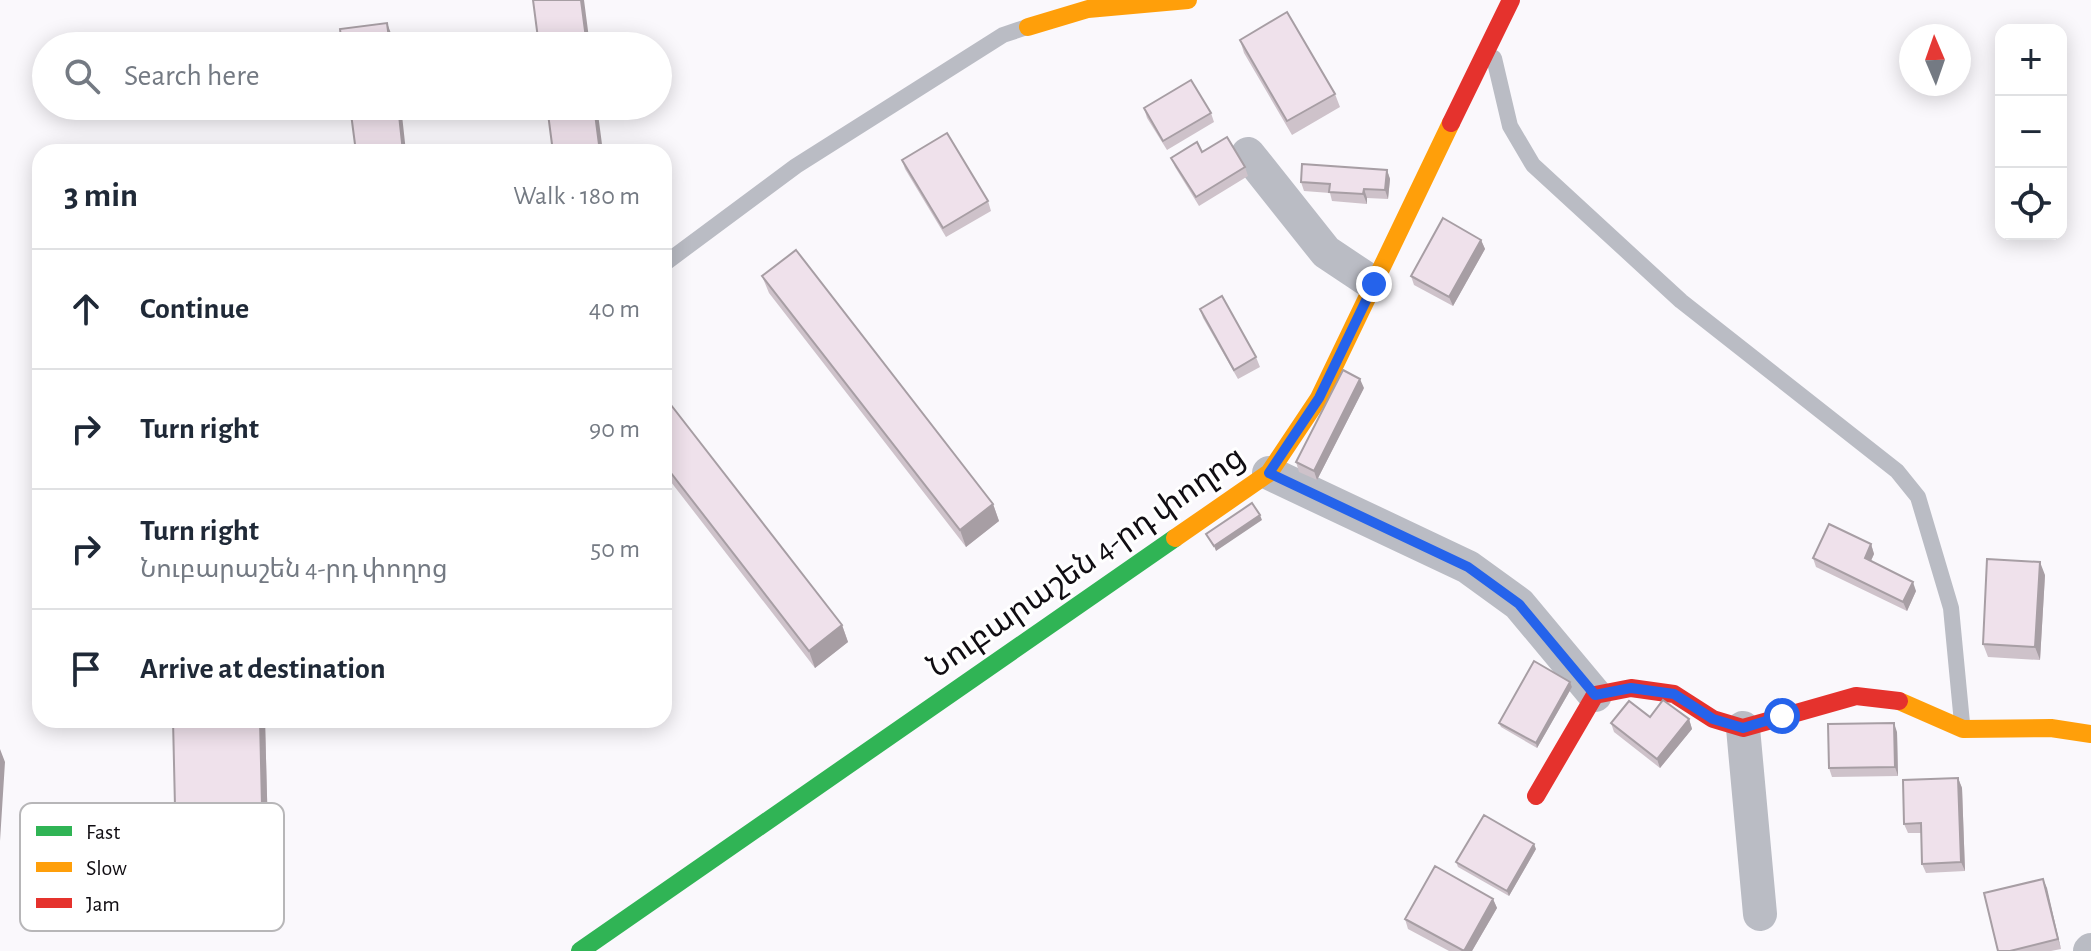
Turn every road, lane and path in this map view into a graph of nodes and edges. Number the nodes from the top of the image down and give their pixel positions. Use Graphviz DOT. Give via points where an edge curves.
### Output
graph roads {
  1 [pos="1511,0"];
  2 [pos="1176,1"];
  3 [pos="1028,27"];
  4 [pos="1491,43"];
  5 [pos="1248,154"];
  6 [pos="672,258"];
  7 [pos="1374,284"];
  8 [pos="1269,473"];
  9 [pos="1595,695"];
  10 [pos="1743,728"];
  11 [pos="1963,729"];
  12 [pos="2091,734"];
  13 [pos="1536,796"];
  14 [pos="1760,914"];
  15 [pos="580,951"];
  1 -- 4 [label="street, Նուբարաշեն 4-րդ փողոց"];
  2 -- 3 [label="street" via="1088,9"];
  3 -- 6 [label="lane" via="1003,35 796,166"];
  4 -- 7 [label="street, Նուբարաշեն 4-րդ փողոց"];
  4 -- 11 [label="lane" via="1510,126 1533,165 1681,301 1897,471 1918,497 1951,608"];
  5 -- 7 [label="street" via="1326,252"];
  7 -- 8 [label="street, Նուբարաշեն 4-րդ փողոց" via="1319,398"];
  8 -- 9 [label="street" via="1468,567 1519,604"];
  8 -- 15 [label="street, Նուբարաշեն 4-րդ փողոց"];
  9 -- 10 [label="street" via="1631,688 1674,694 1713,719"];
  9 -- 13 [label="street"];
  10 -- 11 [label="street" via="1856,696 1896,700"];
  10 -- 14 [label="street"];
  11 -- 12 [label="street" via="2051,728"];
}
